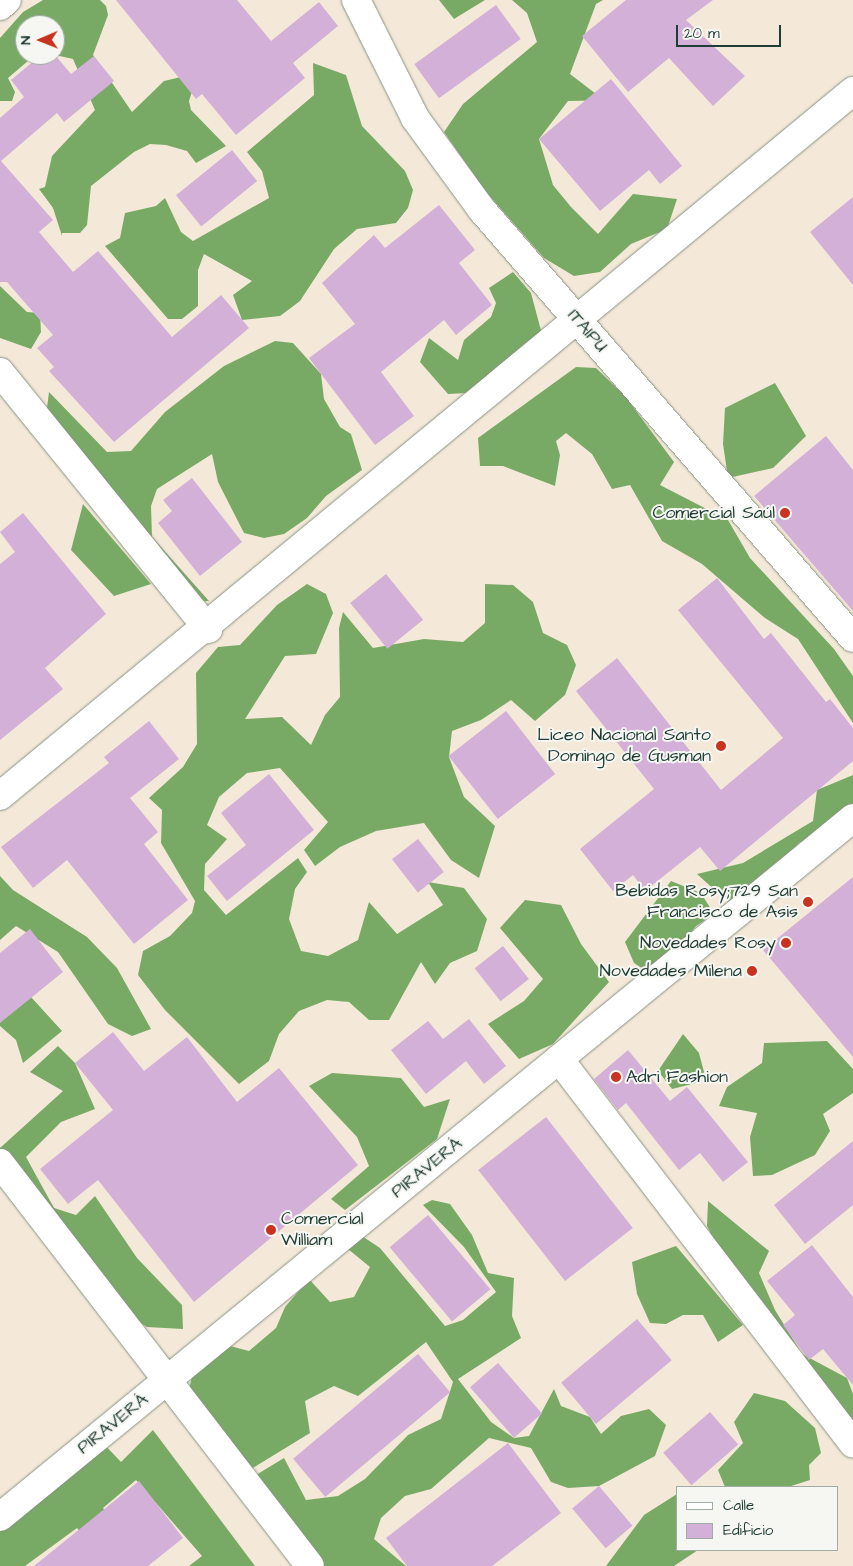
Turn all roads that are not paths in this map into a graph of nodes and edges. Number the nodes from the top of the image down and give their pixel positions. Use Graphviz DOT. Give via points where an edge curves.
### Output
graph roads {
  1 [pos="7,0"];
  2 [pos="356,0"];
  3 [pos="0,6"];
  4 [pos="853,91"];
  5 [pos="576,317"];
  6 [pos="0,372"];
  7 [pos="208,629"];
  8 [pos="853,638"];
  9 [pos="0,796"];
  10 [pos="853,818"];
  11 [pos="559,1059"];
  12 [pos="0,1163"];
  13 [pos="165,1382"];
  14 [pos="853,1443"];
  15 [pos="0,1517"];
  16 [pos="310,1566"];
  1 -- 3 [label="street"];
  2 -- 5 [label="street, ITAIPU" via="415,118 482,210"];
  4 -- 5 [label="street"];
  5 -- 7 [label="street"];
  5 -- 8 [label="street, ITAIPU"];
  6 -- 7 [label="street"];
  7 -- 9 [label="street"];
  10 -- 11 [label="street, PIRAVERÁ"];
  11 -- 13 [label="street, PIRAVERÁ"];
  11 -- 14 [label="street"];
  12 -- 13 [label="street"];
  13 -- 15 [label="street, PIRAVERÁ"];
  13 -- 16 [label="street"];
}
